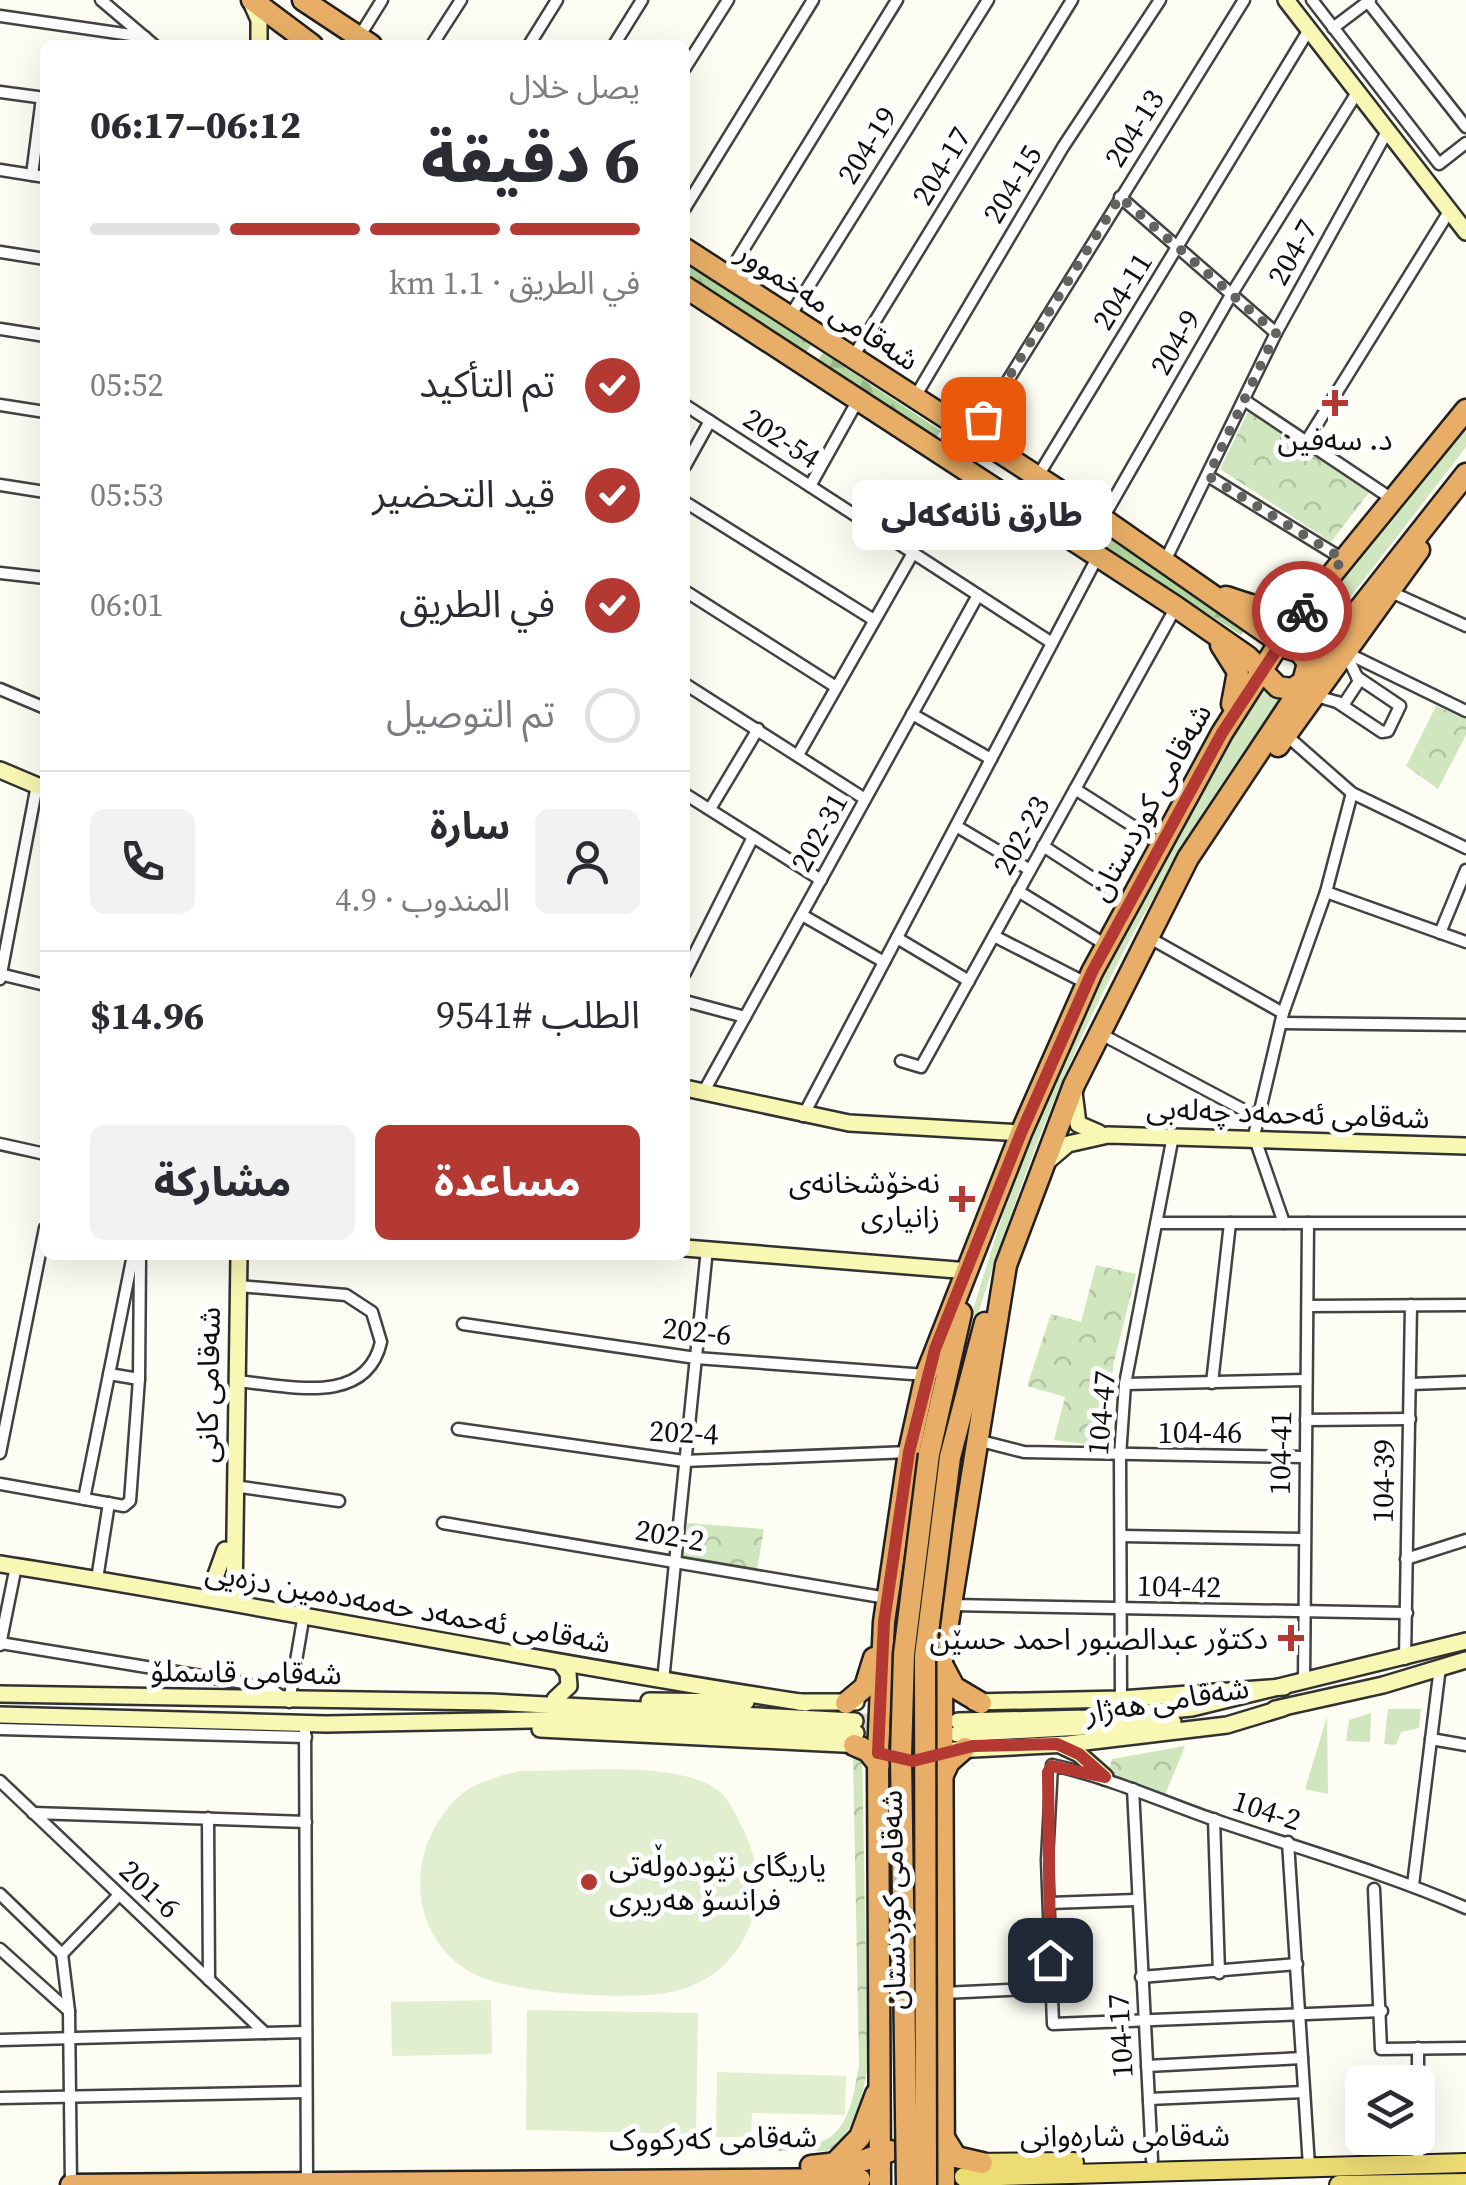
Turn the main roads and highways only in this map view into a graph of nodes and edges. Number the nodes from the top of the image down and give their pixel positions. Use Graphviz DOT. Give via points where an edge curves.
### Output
graph roads {
  1 [pos="251,0"];
  2 [pos="303,0"];
  3 [pos="1286,0"];
  4 [pos="292,32"];
  5 [pos="260,40"];
  6 [pos="267,40"];
  7 [pos="304,40"];
  8 [pos="363,40"];
  9 [pos="1466,232"];
  10 [pos="690,252"];
  11 [pos="690,290"];
  12 [pos="1466,410"];
  13 [pos="1466,474"];
  14 [pos="1064,494"];
  15 [pos="1439,507"];
  16 [pos="1048,523"];
  17 [pos="1206,590"];
  18 [pos="1313,596"];
  19 [pos="1207,628"];
  20 [pos="1274,659"];
  21 [pos="1308,689"];
  22 [pos="1222,733"];
  23 [pos="0,770"];
  24 [pos="40,787"];
  25 [pos="1162,911"];
  26 [pos="1074,1084"];
  27 [pos="690,1089"];
  28 [pos="1021,1133"];
  29 [pos="1108,1135"];
  30 [pos="1466,1146"];
  31 [pos="1042,1166"];
  32 [pos="690,1248"];
  33 [pos="238,1260"];
  34 [pos="1006,1264"];
  35 [pos="970,1272"];
  36 [pos="929,1454"];
  37 [pos="234,1517"];
  38 [pos="8,1565"];
  39 [pos="208,1597"];
  40 [pos="234,1602"];
  41 [pos="884,1622"];
  42 [pos="1466,1641"];
  43 [pos="942,1660"];
  44 [pos="1466,1660"];
  45 [pos="560,1664"];
  46 [pos="880,1686"];
  47 [pos="1284,1688"];
  48 [pos="942,1689"];
  49 [pos="0,1694"];
  50 [pos="116,1697"];
  51 [pos="556,1699"];
  52 [pos="490,1702"];
  53 [pos="806,1702"];
  54 [pos="981,1703"];
  55 [pos="1283,1708"];
  56 [pos="0,1715"];
  57 [pos="116,1718"];
  58 [pos="853,1725"];
  59 [pos="960,1735"];
  60 [pos="1110,1740"];
  61 [pos="1057,1744"];
  62 [pos="940,1752"];
  63 [pos="878,1759"];
  64 [pos="940,1786"];
  65 [pos="883,2073"];
  66 [pos="943,2144"];
  67 [pos="882,2154"];
  68 [pos="1466,2162"];
  69 [pos="982,2163"];
  70 [pos="830,2166"];
  71 [pos="1309,2166"];
  72 [pos="480,2180"];
  73 [pos="954,2181"];
  74 [pos="870,2182"];
  75 [pos="1466,2184"];
  76 [pos="71,2185"];
  77 [pos="907,2185"];
  78 [pos="926,2185"];
  79 [pos="1339,2185"];
  80 [pos="1366,2185"];
  81 [pos="1415,2185"];
  1 -- 4 [label="highway"];
  1 -- 5 [label="main road"];
  2 -- 8 [label="highway"];
  3 -- 9 [label="main road"];
  4 -- 6 [label="main road"];
  4 -- 7 [label="highway"];
  10 -- 14 [label="highway, شەقامی مەخموور"];
  11 -- 16 [label="highway, شەقامی مەخموور"];
  12 -- 18 [label="highway, شەقامی کوردستان"];
  13 -- 15 [label="highway, شەقامی کوردستان"];
  14 -- 16 [label="highway" via="1073,505 1071,518 1060,526"];
  14 -- 17 [label="highway, شەقامی مەخموور"];
  15 -- 21 [label="highway, شەقامی کوردستان"];
  15 -- 21 [label="highway, شەقامی کوردستان" via="1391,592"];
  16 -- 19 [label="highway, شەقامی مەخموور"];
  17 -- 18 [label="highway" via="1272,611"];
  17 -- 20 [label="highway, شەقامی مەخموور"];
  18 -- 20 [label="highway, شەقامی کوردستان"];
  19 -- 20 [label="highway, شەقامی مەخموور"];
  19 -- 22 [label="highway" via="1238,672"];
  20 -- 21 [label="highway, شەقامی مەخموور" via="1285,689"];
  20 -- 21 [label="highway, شەقامی مەخموور" via="1305,657"];
  20 -- 22 [label="highway, شەقامی کوردستان"];
  21 -- 25 [label="highway, شەقامی کوردستان" via="1285,735"];
  21 -- 25 [label="highway, شەقامی کوردستان" via="1188,858"];
  22 -- 28 [label="highway, شەقامی کوردستان" via="1106,946"];
  23 -- 24 [label="main road"];
  25 -- 26 [label="highway, شەقامی کوردستان"];
  26 -- 29 [label="main road, شەقامی ئەحمەد چەلەبی" via="1078,1124"];
  26 -- 31 [label="highway, شەقامی کوردستان"];
  27 -- 28 [label="main road" via="860,1124"];
  28 -- 35 [label="highway, شەقامی کوردستان"];
  29 -- 30 [label="main road, شەقامی ئەحمەد چەلەبی"];
  29 -- 31 [label="main road, شەقامی ئەحمەد چەلەبی" via="1068,1144"];
  31 -- 34 [label="highway, شەقامی کوردستان"];
  32 -- 35 [label="main road"];
  33 -- 37 [label="main road, شەقامی کانی"];
  34 -- 36 [label="highway, شەقامی کوردستان"];
  34 -- 43 [label="highway, شەقامی کوردستان"];
  35 -- 36 [label="highway, شەقامی کوردستان"];
  35 -- 36 [label="highway, شەقامی کوردستان" via="926,1376"];
  36 -- 41 [label="highway, شەقامی کوردستان"];
  36 -- 77 [label="highway, شەقامی کوردستان, bridge" via="904,1654 901,1739"];
  36 -- 78 [label="highway, شەقامی کوردستان, bridge"];
  37 -- 39 [label="main road, شەقامی کانی"];
  37 -- 40 [label="main road, شەقامی کانی"];
  38 -- 39 [label="main road, شەقامی ئەحمەد حەمەدەمین دزەیی"];
  39 -- 40 [label="main road, شەقامی ئەحمەد حەمەدەمین دزەیی"];
  40 -- 45 [label="main road, شەقامی ئەحمەد حەمەدەمین دزەیی"];
  41 -- 46 [label="highway, شەقامی کوردستان"];
  41 -- 58 [label="highway"];
  42 -- 47 [label="main road, شەقامی هەژار"];
  43 -- 48 [label="highway, شەقامی کوردستان"];
  43 -- 54 [label="highway" via="954,1687"];
  44 -- 55 [label="main road, شەقامی هەژار"];
  45 -- 51 [label="main road" via="569,1686"];
  45 -- 53 [label="main road, شەقامی ئەحمەد حەمەدەمین دزەیی"];
  46 -- 48 [label="main road, شەقامی قاسملۆ" via="916,1681"];
  46 -- 58 [label="main road, شەقامی قاسملۆ" via="863,1700"];
  46 -- 63 [label="highway, شەقامی کوردستان"];
  47 -- 54 [label="main road, شەقامی هەژار"];
  47 -- 59 [label="main road, شەقامی هەژار" via="1192,1708"];
  48 -- 54 [label="main road, شەقامی هەژار"];
  48 -- 62 [label="highway, شەقامی کوردستان"];
  49 -- 50 [label="main road, شەقامی قاسملۆ"];
  50 -- 52 [label="main road, شەقامی قاسملۆ"];
  50 -- 57 [label="main road"];
  51 -- 52 [label="main road, شەقامی قاسملۆ"];
  51 -- 53 [label="main road, شەقامی قاسملۆ"];
  52 -- 58 [label="main road, شەقامی قاسملۆ"];
  53 -- 58 [label="main road, شەقامی قاسملۆ"];
  55 -- 59 [label="main road, شەقامی هەژار" via="1212,1719"];
  55 -- 60 [label="main road, شەقامی هەژار" via="1227,1725"];
  56 -- 57 [label="main road, شەقامی قاسملۆ"];
  57 -- 58 [label="main road, شەقامی قاسملۆ" via="306,1730 482,1721 532,1728"];
  58 -- 63 [label="highway"];
  59 -- 61 [label="main road, شەقامی هەژار"];
  59 -- 62 [label="main road, شەقامی هەژار"];
  59 -- 64 [label="highway"];
  60 -- 61 [label="main road, شەقامی هەژار"];
  60 -- 61 [label="main road" via="1099,1754 1105,1777"];
  62 -- 63 [label="main road" via="913,1761"];
  62 -- 64 [label="highway, شەقامی کوردستان"];
  63 -- 65 [label="highway, شەقامی کوردستان"];
  64 -- 66 [label="highway, شەقامی کوردستان"];
  65 -- 67 [label="highway, شەقامی کوردستان"];
  65 -- 70 [label="highway" via="860,2137"];
  66 -- 67 [label="highway, شەقامی کەرکووک"];
  66 -- 69 [label="highway" via="956,2157"];
  66 -- 73 [label="highway, شەقامی کوردستان"];
  67 -- 70 [label="highway, شەقامی کەرکووک"];
  67 -- 74 [label="highway, شەقامی کوردستان"];
  68 -- 71 [label="main road, شەقامی شارەوانی"];
  69 -- 71 [label="main road, شەقامی شارەوانی"];
  70 -- 72 [label="highway, شەقامی کەرکووک" via="553,2170"];
  71 -- 73 [label="main road, شەقامی شارەوانی"];
  72 -- 74 [label="highway, شەقامی کەرکووک"];
  72 -- 76 [label="highway, شەقامی کەرکووک"];
  75 -- 81 [label="main road"];
  79 -- 80 [label="main road"];
  80 -- 81 [label="main road"];
}
